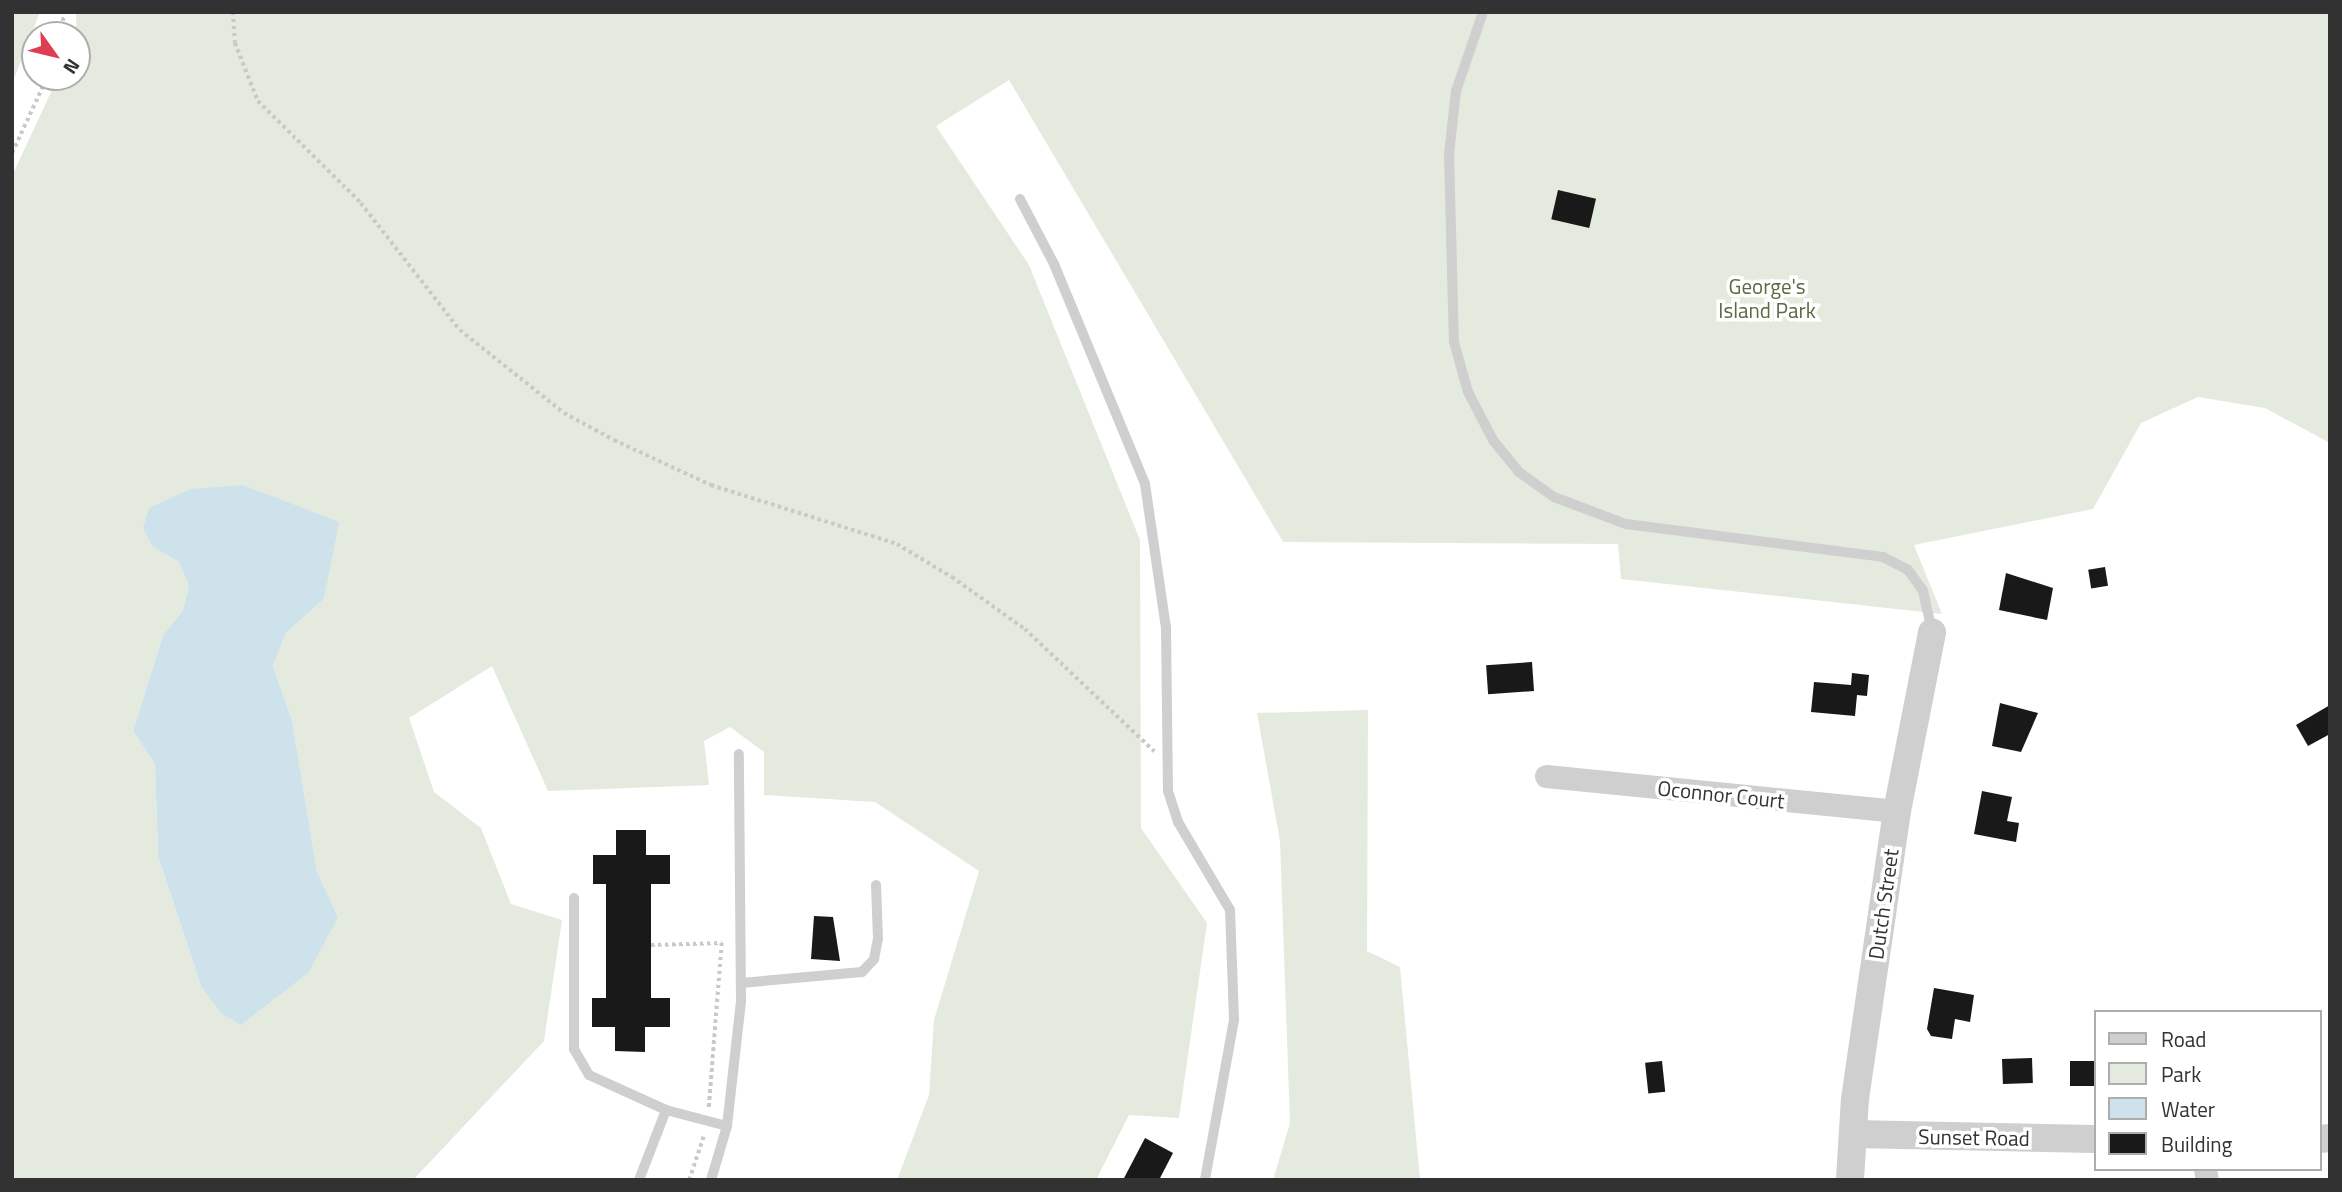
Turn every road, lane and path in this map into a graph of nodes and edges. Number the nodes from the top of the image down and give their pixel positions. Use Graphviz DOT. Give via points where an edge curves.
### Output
graph roads {
  1 [pos="233,12"];
  2 [pos="1483,12"];
  3 [pos="41,91"];
  4 [pos="12,153"];
  5 [pos="1020,199"];
  6 [pos="1932,632"];
  7 [pos="739,754"];
  8 [pos="1166,762"];
  9 [pos="1546,776"];
  10 [pos="1897,811"];
  11 [pos="876,885"];
  12 [pos="574,898"];
  13 [pos="651,945"];
  14 [pos="741,982"];
  15 [pos="666,1110"];
  16 [pos="709,1110"];
  17 [pos="727,1126"];
  18 [pos="705,1132"];
  19 [pos="1853,1134"];
  20 [pos="2094,1139"];
  21 [pos="639,1180"];
  22 [pos="689,1180"];
  23 [pos="711,1180"];
  24 [pos="1205,1180"];
  25 [pos="1850,1180"];
  1 -- 8 [label="path" via="235,43 258,102 361,203 460,330 564,413 614,440 711,485 897,544 952,577 1025,629"];
  2 -- 6 [label="lane" via="1457,91 1449,154 1454,342 1468,392 1493,440 1519,472 1554,497 1626,524 1883,557 1908,570 1923,591"];
  3 -- 4 [label="path"];
  5 -- 8 [label="lane" via="1054,264 1145,484 1166,628"];
  6 -- 10 [label="street, Dutch Street"];
  7 -- 14 [label="lane"];
  8 -- 24 [label="lane" via="1178,822 1230,909 1234,1020"];
  9 -- 10 [label="street, Oconnor Court"];
  10 -- 19 [label="street, Dutch Street"];
  11 -- 14 [label="lane" via="878,939 874,959 862,972"];
  12 -- 15 [label="lane" via="574,1049 589,1075 620,1095"];
  13 -- 16 [label="path" via="722,943"];
  14 -- 17 [label="lane"];
  15 -- 17 [label="lane"];
  15 -- 21 [label="lane"];
  17 -- 23 [label="lane"];
  18 -- 22 [label="path"];
  19 -- 20 [label="street, Sunset Road"];
  19 -- 25 [label="street, Dutch Street"];
}
